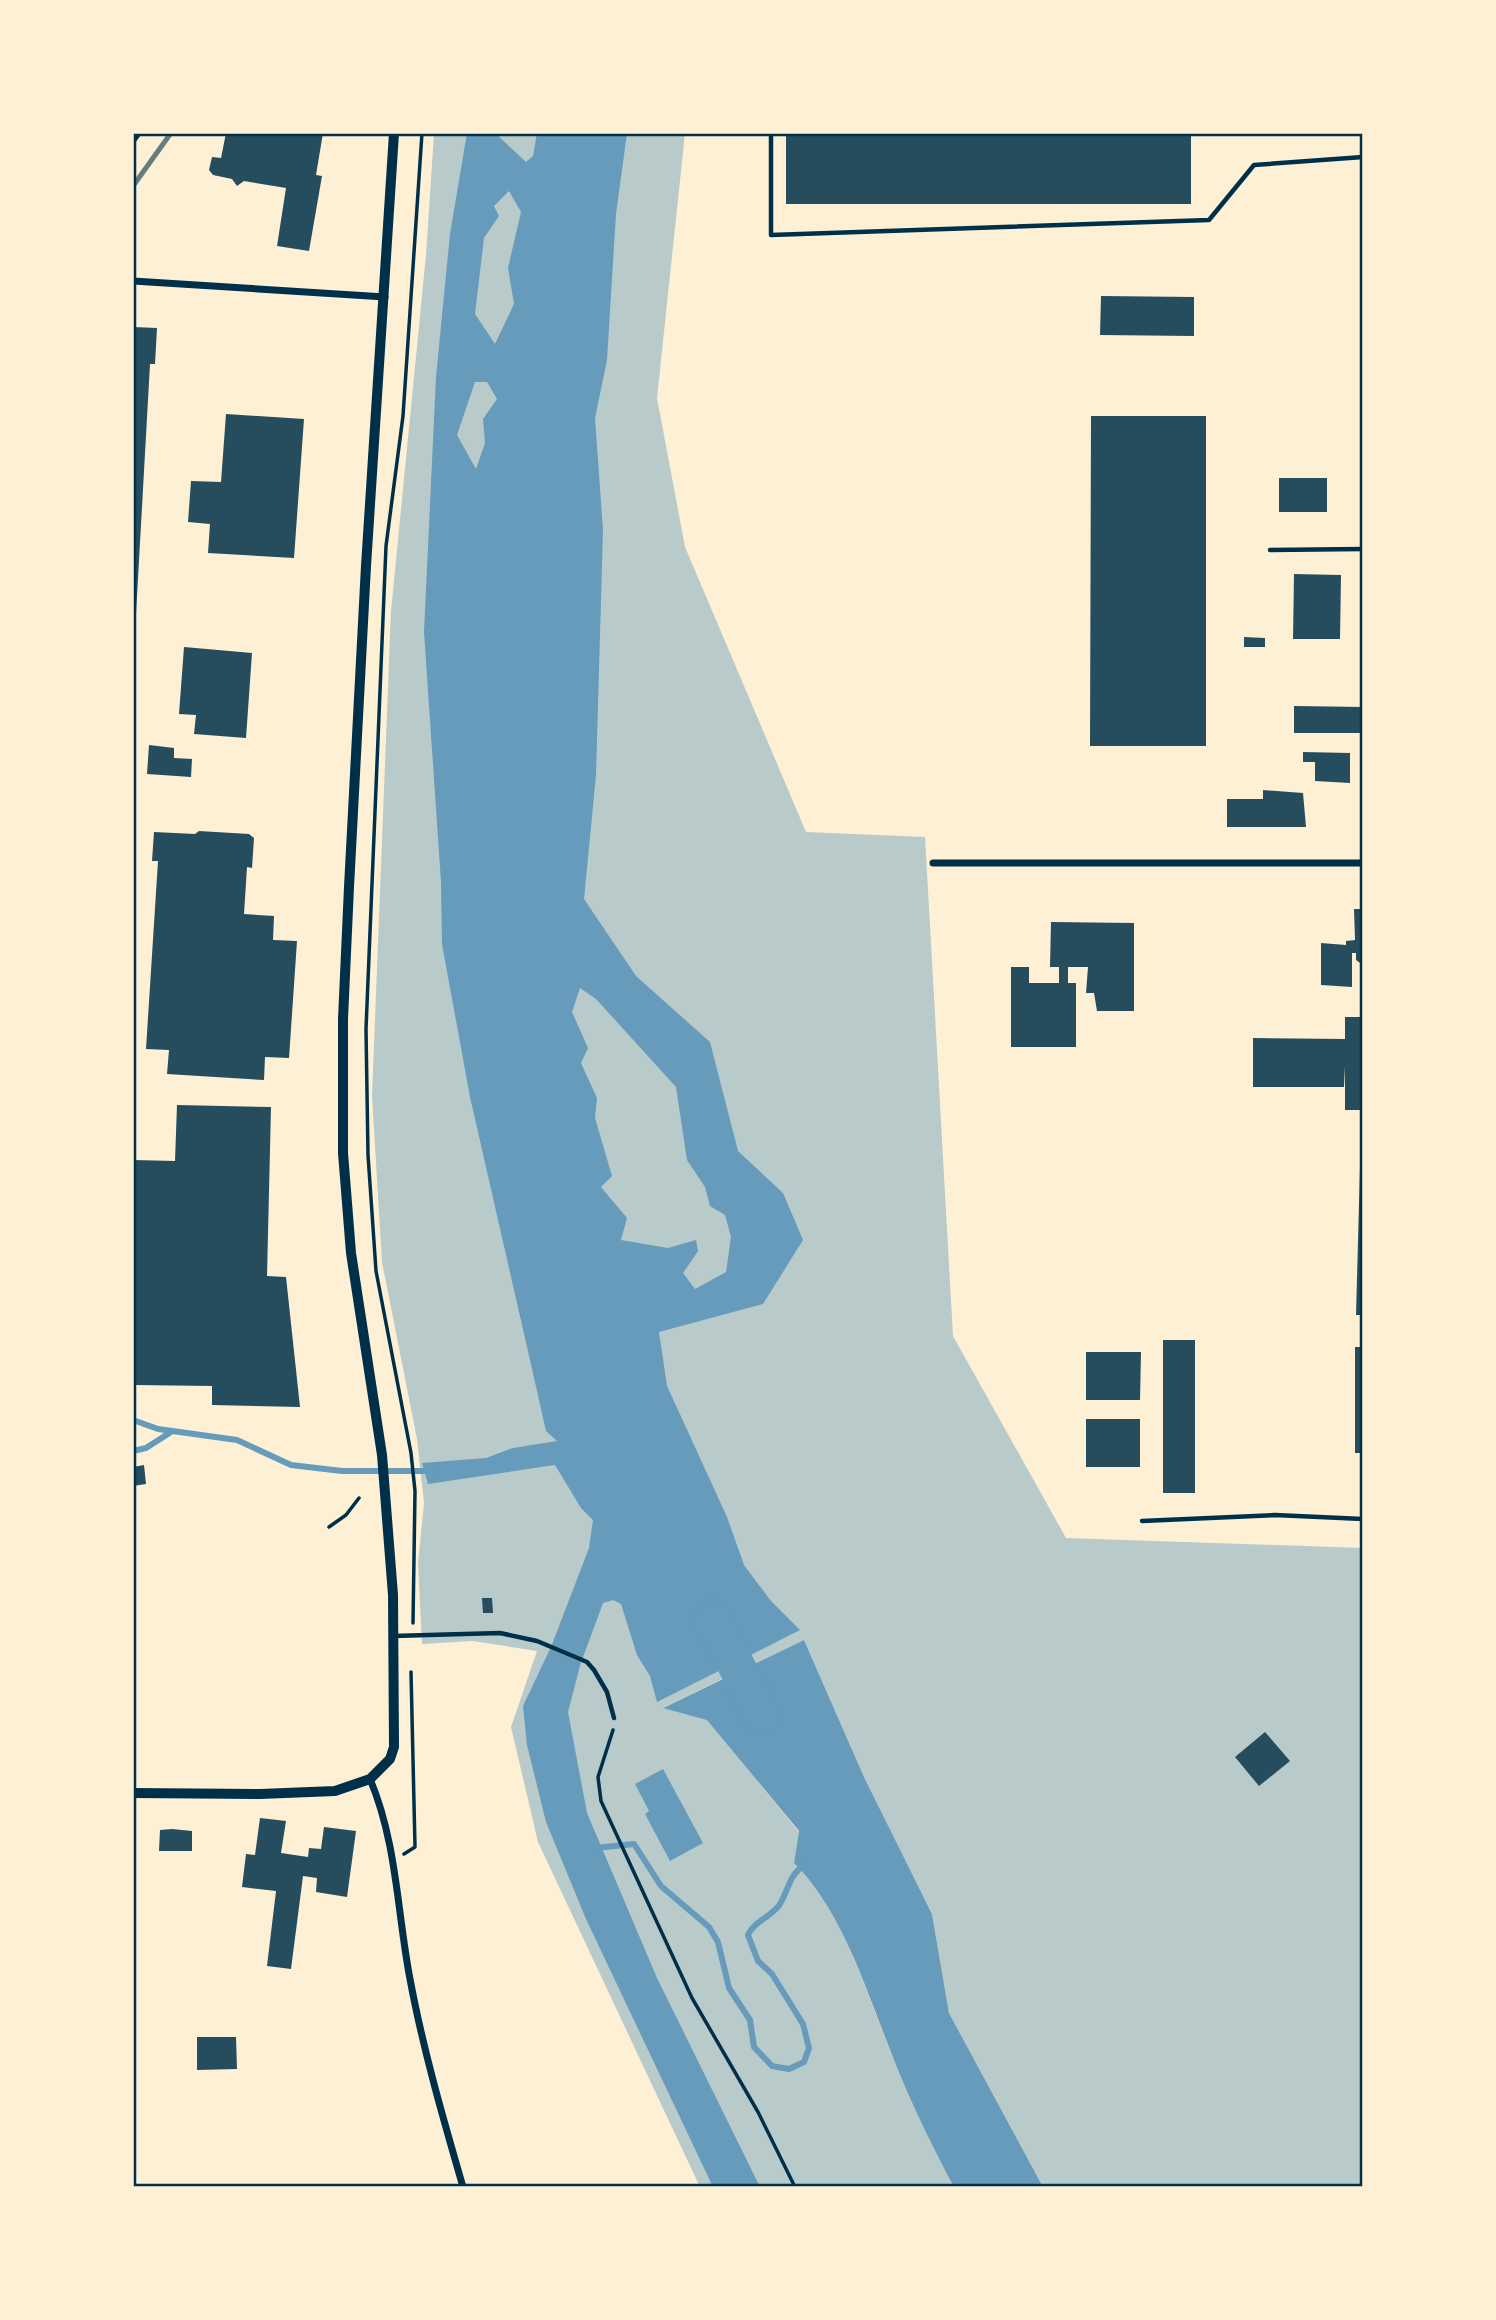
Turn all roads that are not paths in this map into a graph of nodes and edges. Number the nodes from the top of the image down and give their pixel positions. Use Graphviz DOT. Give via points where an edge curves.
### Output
graph roads {
  1 [pos="138,133"];
  2 [pos="394,133"];
  3 [pos="771,133"];
  4 [pos="133,140"];
  5 [pos="1363,157"];
  6 [pos="133,281"];
  7 [pos="384,298"];
  8 [pos="1363,549"];
  9 [pos="1270,550"];
  10 [pos="933,863"];
  11 [pos="1363,863"];
  12 [pos="1363,1519"];
  13 [pos="1142,1521"];
  14 [pos="393,1636"];
  15 [pos="614,1717"];
  16 [pos="370,1779"];
  17 [pos="133,1793"];
  18 [pos="463,2187"];
  1 -- 4 [label="street"];
  2 -- 7 [label="street"];
  3 -- 5 [label="lane" via="771,235 1209,220 1254,165"];
  6 -- 7 [label="street"];
  7 -- 14 [label="street" via="366,566 343,1060 343,1153 351,1253 382,1455"];
  8 -- 9 [label="lane"];
  10 -- 11 [label="street"];
  12 -- 13 [label="lane" via="1275,1515"];
  14 -- 15 [label="lane" via="500,1633 540,1643 587,1662 607,1692"];
  14 -- 16 [label="street" via="394,1747 390,1759"];
  16 -- 17 [label="street" via="349,1788 315,1793"];
  16 -- 18 [label="street" via="394,1861 410,1979 435,2091"];
}
